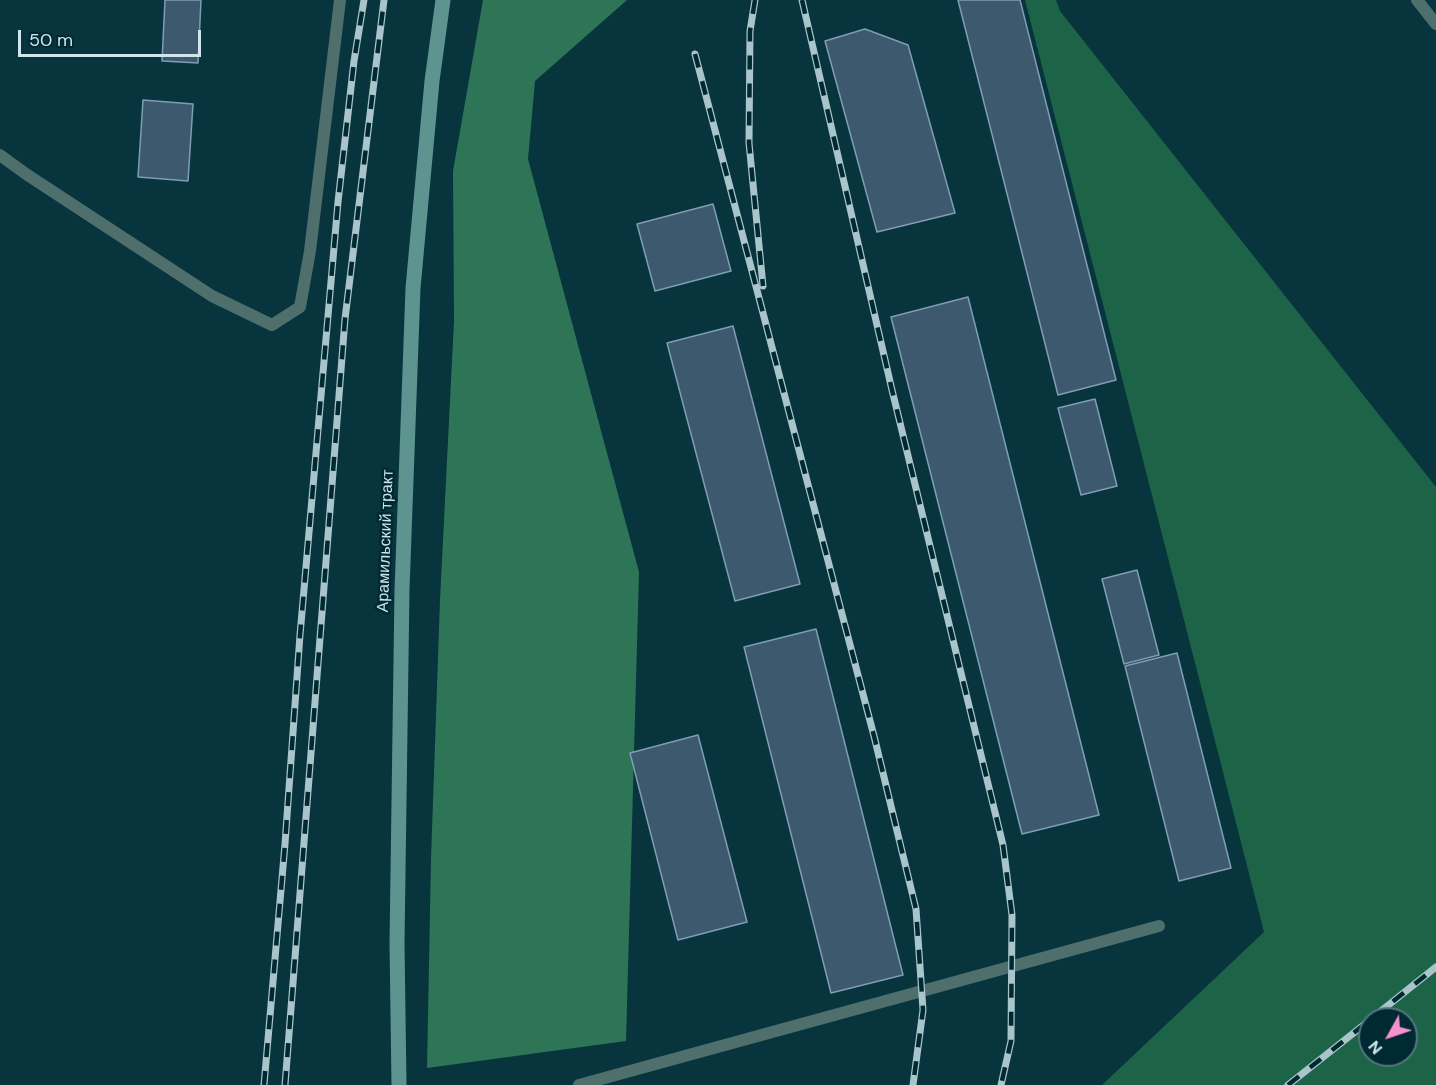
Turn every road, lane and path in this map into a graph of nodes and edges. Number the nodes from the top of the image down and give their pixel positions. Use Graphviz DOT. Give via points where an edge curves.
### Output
graph roads {
  1 [pos="340,0"];
  2 [pos="443,0"];
  3 [pos="1417,0"];
  4 [pos="1436,24"];
  5 [pos="0,155"];
  6 [pos="1159,926"];
  7 [pos="399,1085"];
  8 [pos="579,1085"];
  1 -- 5 [label="lane" via="300,307 272,325 213,296"];
  2 -- 7 [label="main road, Арамильский тракт" via="413,288 402,590"];
  3 -- 4 [label="lane"];
  6 -- 8 [label="lane"];
}
